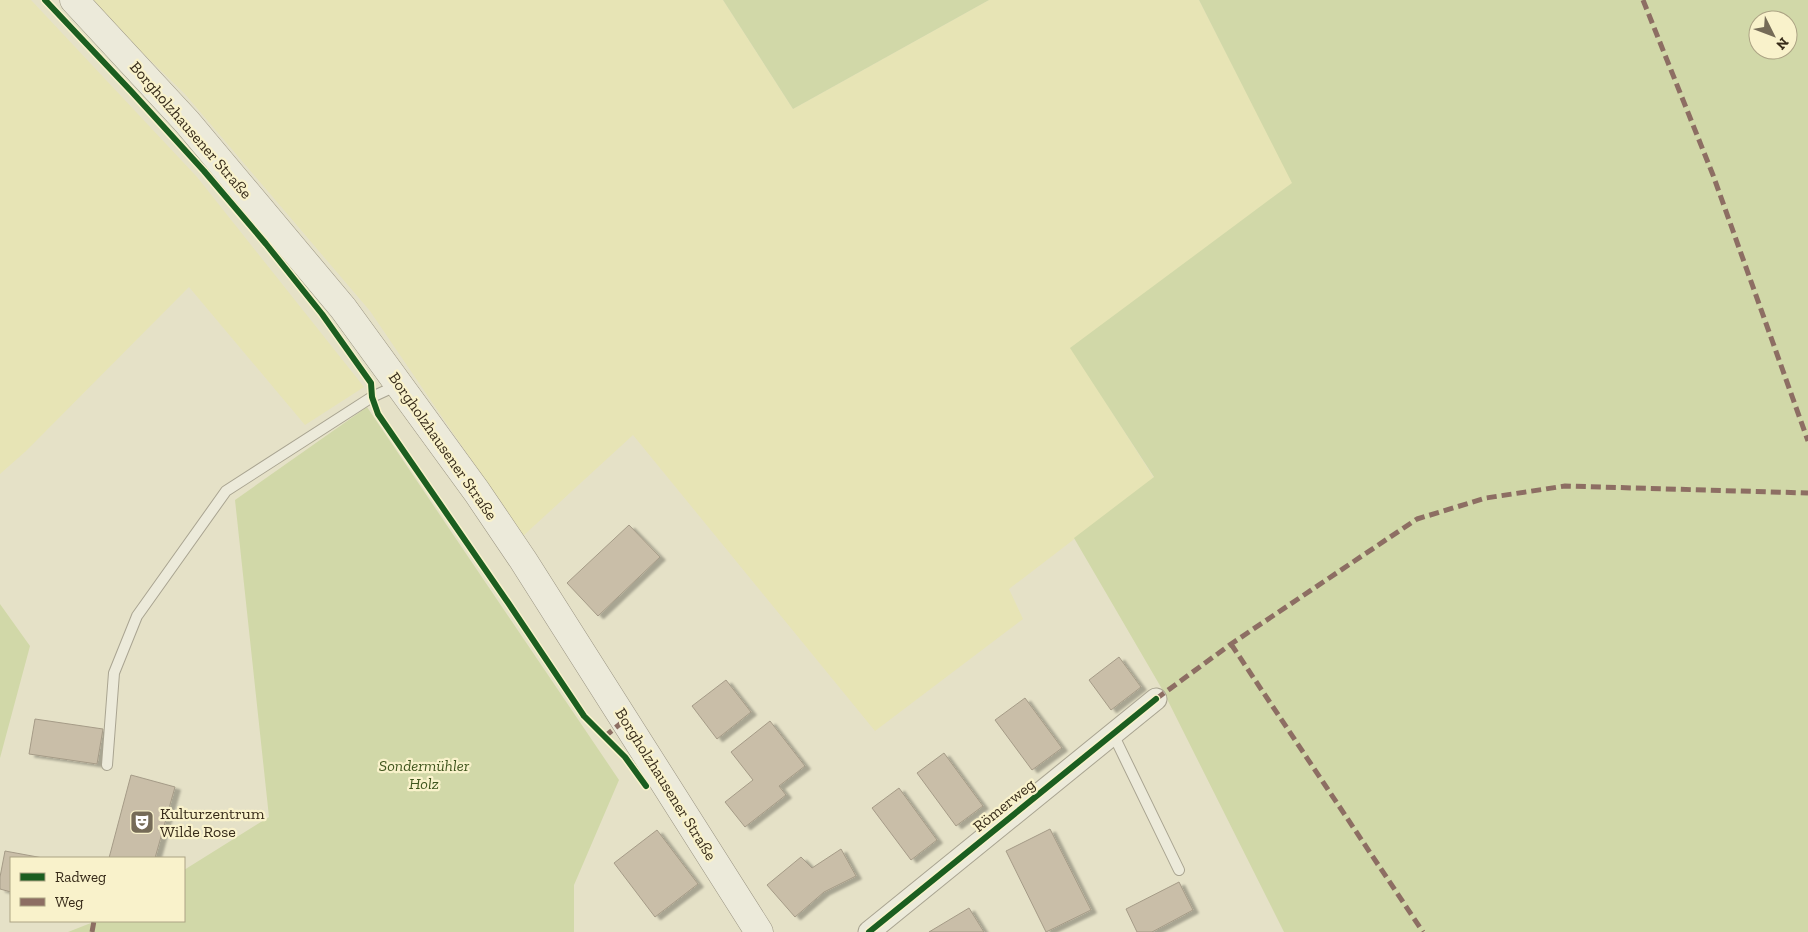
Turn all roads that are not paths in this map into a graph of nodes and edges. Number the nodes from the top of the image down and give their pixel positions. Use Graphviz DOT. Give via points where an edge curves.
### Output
graph roads {
  1 [pos="74,0"];
  2 [pos="400,384"];
  3 [pos="1156,699"];
  4 [pos="1113,734"];
  5 [pos="107,765"];
  6 [pos="1179,870"];
  7 [pos="759,932"];
  8 [pos="869,932"];
  1 -- 2 [label="main road, Borgholzhausener Straße" via="227,168 343,308"];
  2 -- 5 [label="lane" via="372,397 226,491 137,616 114,673"];
  2 -- 7 [label="main road, Borgholzhausener Straße" via="523,560"];
  3 -- 4 [label="street, Römerweg"];
  4 -- 6 [label="lane"];
  4 -- 8 [label="street, Römerweg"];
}
